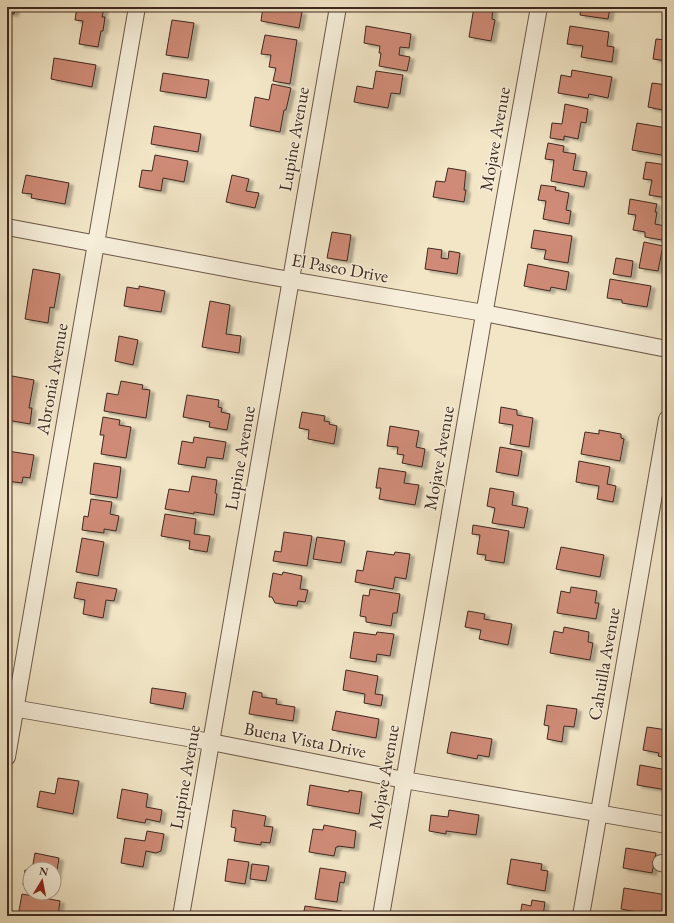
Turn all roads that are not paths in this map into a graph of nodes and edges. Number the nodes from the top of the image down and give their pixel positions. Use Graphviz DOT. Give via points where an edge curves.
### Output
graph roads {
  1 [pos="137,7"];
  2 [pos="338,7"];
  3 [pos="539,7"];
  4 [pos="7,227"];
  5 [pos="96,243"];
  6 [pos="290,280"];
  7 [pos="484,313"];
  8 [pos="667,349"];
  9 [pos="667,419"];
  10 [pos="11,708"];
  11 [pos="212,742"];
  12 [pos="7,757"];
  13 [pos="404,780"];
  14 [pos="598,814"];
  15 [pos="667,825"];
  16 [pos="181,916"];
  17 [pos="381,916"];
  18 [pos="581,916"];
  1 -- 5 [label="street, Abronia Avenue"];
  2 -- 6 [label="street, Lupine Avenue"];
  3 -- 7 [label="street, Mojave Avenue"];
  4 -- 5 [label="street, El Paseo Drive"];
  5 -- 6 [label="street, El Paseo Drive"];
  5 -- 10 [label="street, Abronia Avenue"];
  6 -- 7 [label="street, El Paseo Drive"];
  6 -- 11 [label="street, Lupine Avenue"];
  7 -- 8 [label="street, El Paseo Drive"];
  7 -- 13 [label="street, Mojave Avenue"];
  9 -- 14 [label="street, Cahuilla Avenue"];
  10 -- 11 [label="street, Buena Vista Drive"];
  10 -- 12 [label="street, Abronia Avenue"];
  11 -- 13 [label="street, Buena Vista Drive"];
  11 -- 16 [label="street, Lupine Avenue"];
  13 -- 14 [label="street, Buena Vista Drive"];
  13 -- 17 [label="street, Mojave Avenue"];
  14 -- 15 [label="street, Buena Vista Drive"];
  14 -- 18 [label="street, Cahuilla Avenue"];
}
